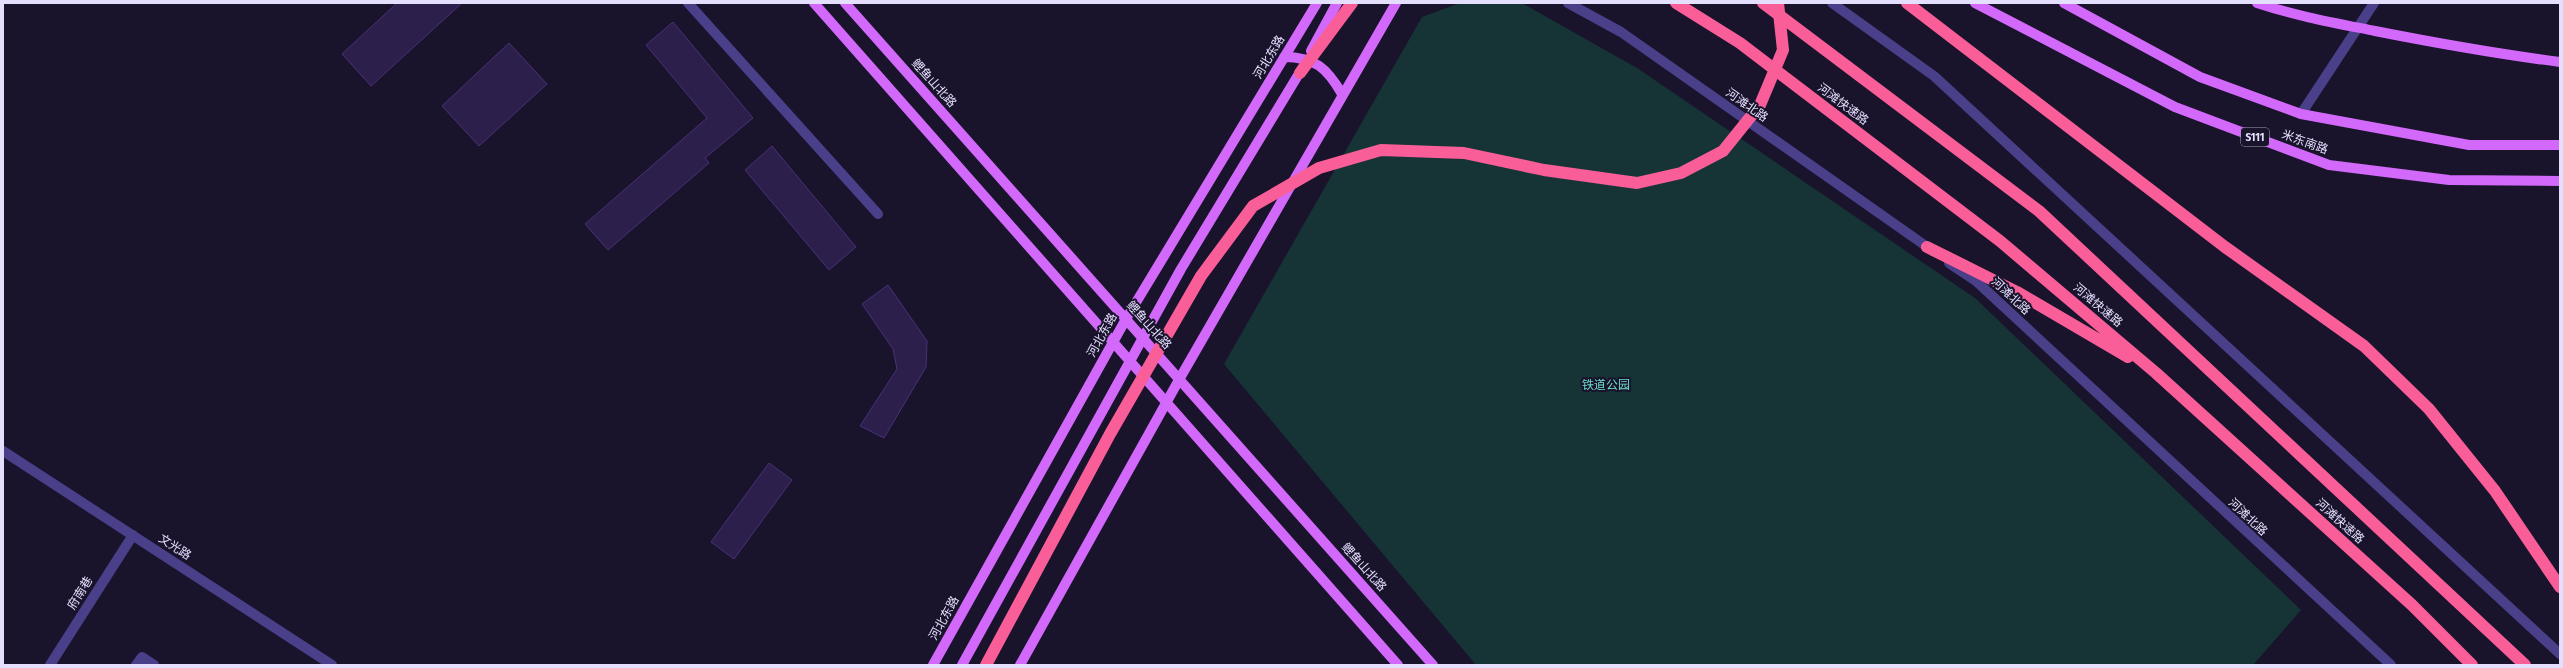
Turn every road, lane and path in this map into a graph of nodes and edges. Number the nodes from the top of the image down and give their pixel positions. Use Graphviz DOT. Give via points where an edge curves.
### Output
graph roads {
  1 [pos="688,3"];
  2 [pos="814,3"];
  3 [pos="845,3"];
  4 [pos="1316,3"];
  5 [pos="1337,3"];
  6 [pos="1352,3"];
  7 [pos="1396,3"];
  8 [pos="1568,3"];
  9 [pos="1676,3"];
  10 [pos="1763,3"];
  11 [pos="1778,3"];
  12 [pos="1832,3"];
  13 [pos="1907,3"];
  14 [pos="1975,3"];
  15 [pos="2064,3"];
  16 [pos="2257,3"];
  17 [pos="2374,3"];
  18 [pos="1284,57"];
  19 [pos="2560,62"];
  20 [pos="1300,74"];
  21 [pos="1342,94"];
  22 [pos="2301,114"];
  23 [pos="2560,145"];
  24 [pos="2560,181"];
  25 [pos="878,214"];
  26 [pos="1927,247"];
  27 [pos="1126,319"];
  28 [pos="1113,341"];
  29 [pos="2156,373"];
  30 [pos="1180,378"];
  31 [pos="1166,402"];
  32 [pos="3,451"];
  33 [pos="132,535"];
  34 [pos="2560,587"];
  35 [pos="2560,654"];
  36 [pos="50,665"];
  37 [pos="136,665"];
  38 [pos="154,665"];
  39 [pos="332,665"];
  40 [pos="933,665"];
  41 [pos="962,665"];
  42 [pos="986,665"];
  43 [pos="1020,665"];
  44 [pos="1398,665"];
  45 [pos="1433,665"];
  46 [pos="2391,665"];
  47 [pos="2472,665"];
  48 [pos="2525,665"];
  1 -- 25 [label="street"];
  2 -- 28 [label="main road"];
  3 -- 27 [label="main road, 鲤鱼山北路"];
  4 -- 18 [label="main road, 河北东路"];
  5 -- 20 [label="main road, bridge"];
  6 -- 20 [label="highway, bridge"];
  7 -- 21 [label="main road"];
  8 -- 26 [label="street, 河滩北路" via="1621,32"];
  9 -- 29 [label="highway, 河滩快速路" via="1740,43 2000,241"];
  10 -- 48 [label="highway, 河滩快速路" via="2039,211"];
  11 -- 42 [label="highway, bridge" via="1783,50 1760,105 1723,151 1681,174 1637,183 1544,170 1464,153 1381,150 1319,168 1253,206 1189,296 1110,434"];
  12 -- 35 [label="street" via="1934,76"];
  13 -- 34 [label="highway" via="2225,246 2364,346 2429,409 2495,491"];
  14 -- 24 [label="main road, 米东南路 / S111" via="2175,107 2329,165 2449,180"];
  15 -- 22 [label="main road, 米东南路" via="2200,77"];
  16 -- 19 [label="main road, bridge" via="2290,14 2365,29 2479,51"];
  17 -- 22 [label="street"];
  18 -- 21 [label="main road" via="1297,57 1314,62 1329,73"];
  18 -- 27 [label="main road, 河北东路"];
  20 -- 41 [label="main road, bridge" via="1181,268"];
  21 -- 30 [label="main road"];
  22 -- 23 [label="main road, 米东南路" via="2469,145"];
  26 -- 29 [label="highway" via="2016,292"];
  26 -- 46 [label="street, 河滩北路" via="1976,281"];
  27 -- 28 [label="main road, 河北东路"];
  27 -- 30 [label="main road, 鲤鱼山北路"];
  28 -- 31 [label="main road"];
  28 -- 40 [label="main road, 河北东路"];
  29 -- 47 [label="highway, 河滩快速路" via="2412,605"];
  30 -- 31 [label="main road"];
  30 -- 45 [label="main road, 鲤鱼山北路"];
  31 -- 43 [label="main road"];
  31 -- 44 [label="main road"];
  32 -- 33 [label="street, 文光路"];
  33 -- 36 [label="street, 府南巷"];
  33 -- 39 [label="street, 文光路"];
  37 -- 38 [label="street" via="142,657"];
}
